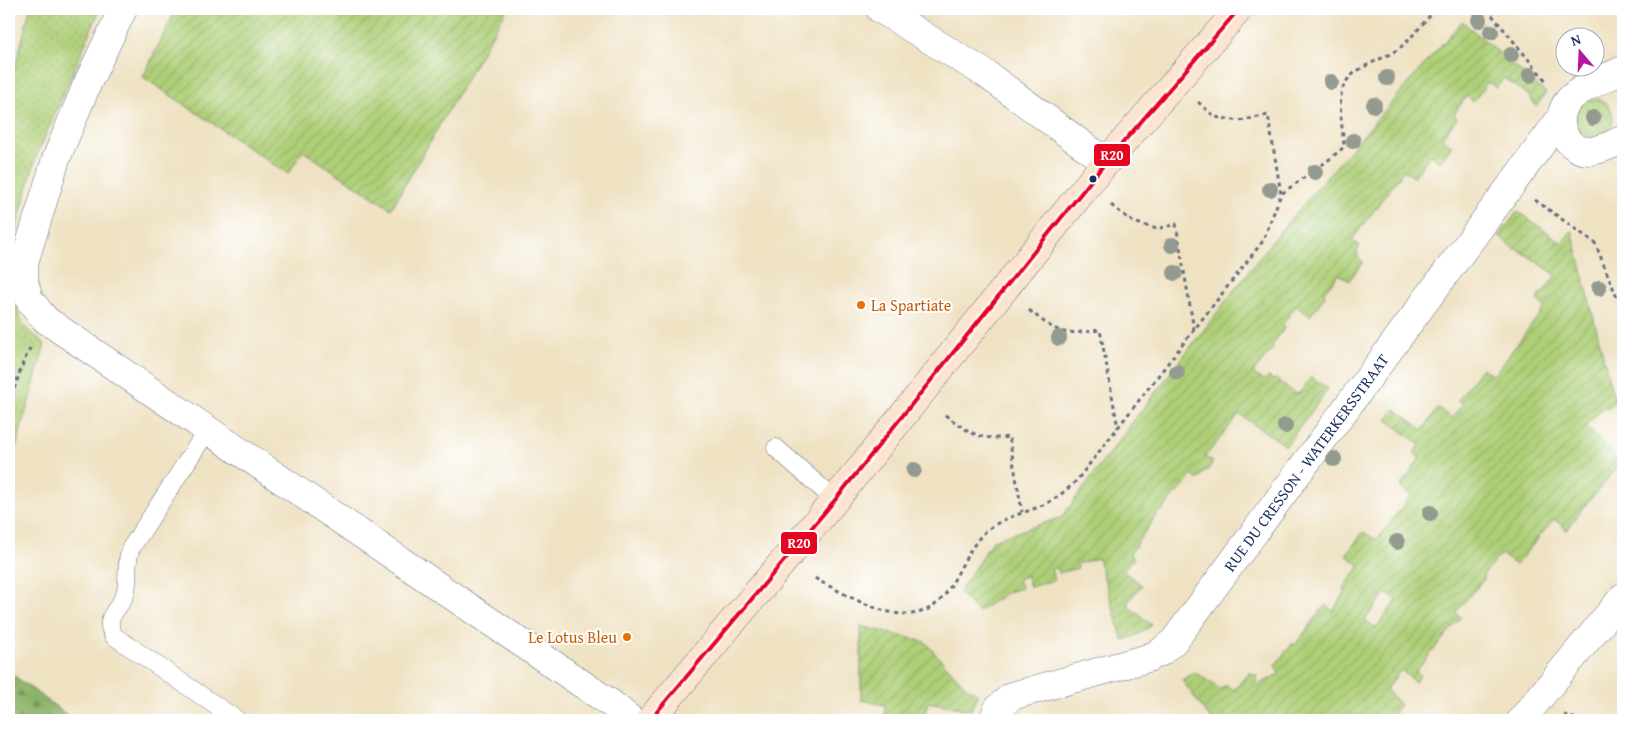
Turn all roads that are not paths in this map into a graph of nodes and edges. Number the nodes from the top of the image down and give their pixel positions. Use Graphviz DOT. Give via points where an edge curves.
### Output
graph roads {
  1 [pos="123,9"];
  2 [pos="880,9"];
  3 [pos="1239,9"];
  4 [pos="1623,70"];
  5 [pos="1560,119"];
  6 [pos="1623,139"];
  7 [pos="1106,162"];
  8 [pos="208,429"];
  9 [pos="776,448"];
  10 [pos="835,500"];
  11 [pos="1623,597"];
  12 [pos="237,720"];
  13 [pos="631,720"];
  14 [pos="650,720"];
  15 [pos="993,720"];
  16 [pos="1521,720"];
  1 -- 8 [label="street" via="56,159 24,263 24,281 34,306 46,320"];
  2 -- 7 [label="street" via="986,74"];
  3 -- 7 [label="main road"];
  4 -- 5 [label="street, RUE DU CRESSON - WATERKERSSTRAAT" via="1574,94 1562,109"];
  5 -- 6 [label="street" via="1565,137 1580,149 1599,150"];
  5 -- 15 [label="street, RUE DU CRESSON - WATERKERSSTRAAT" via="1174,641 1148,658 1012,696 998,708"];
  7 -- 10 [label="main road"];
  8 -- 12 [label="lane" via="130,551 126,590 109,626 114,636"];
  8 -- 13 [label="street"];
  9 -- 10 [label="lane"];
  10 -- 14 [label="main road"];
  11 -- 16 [label="street"];
}
